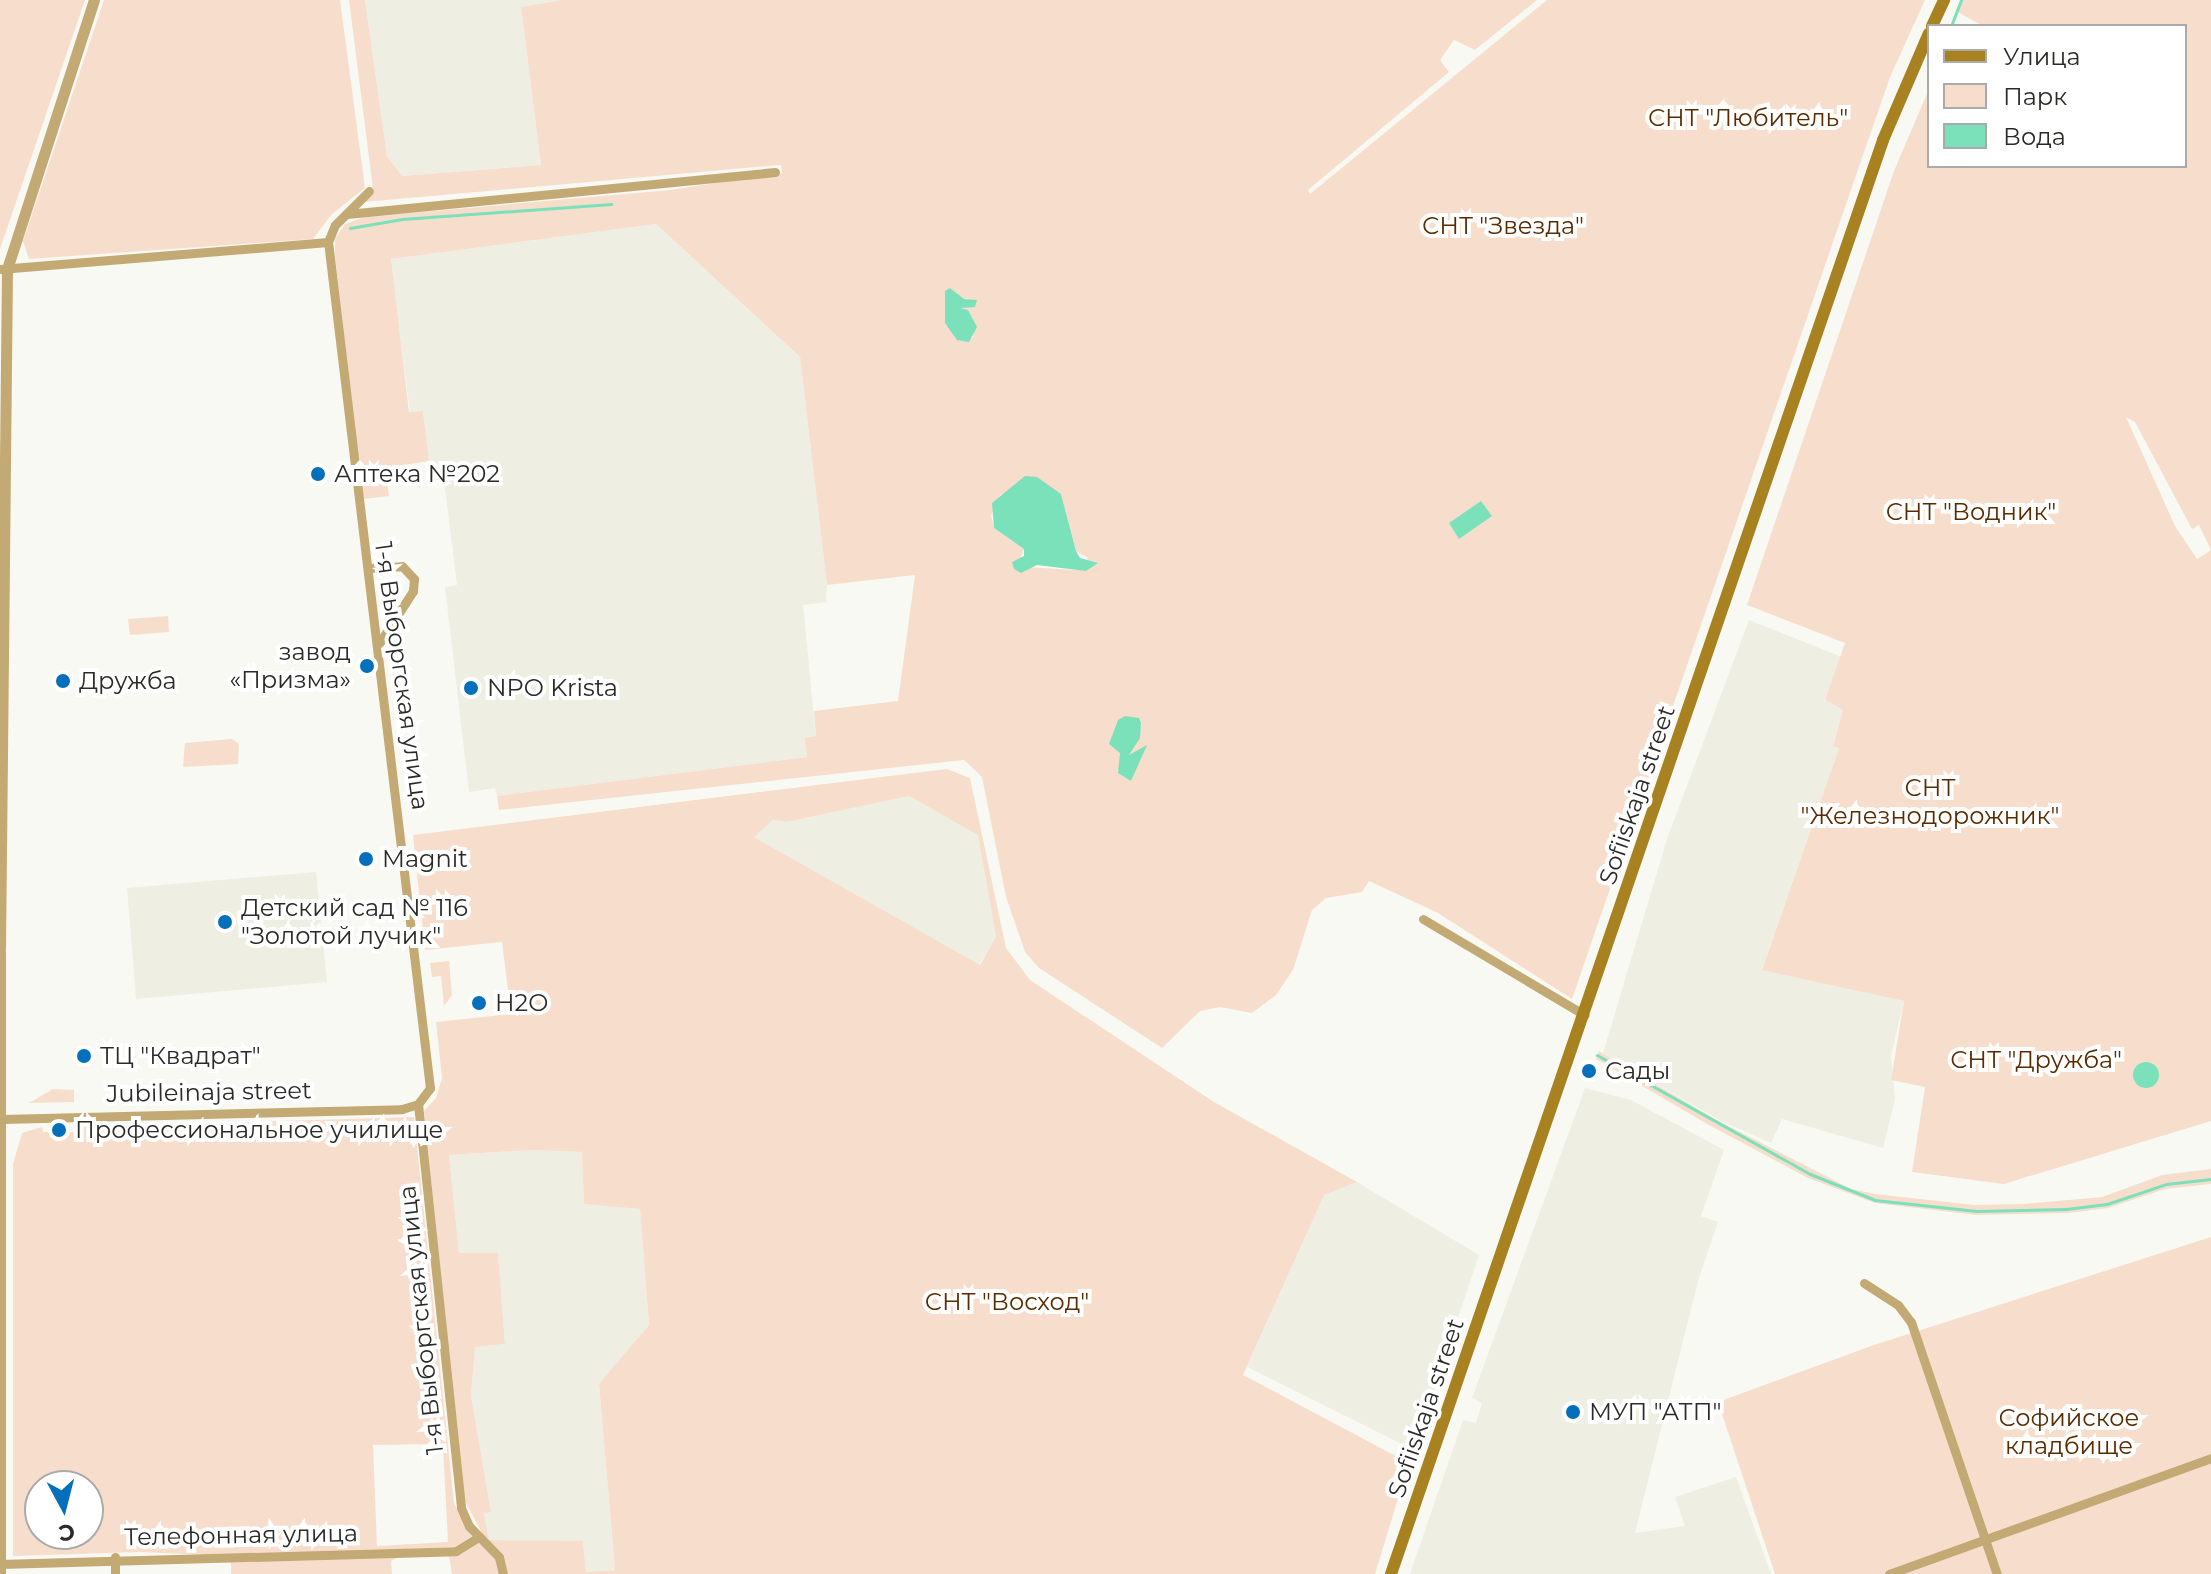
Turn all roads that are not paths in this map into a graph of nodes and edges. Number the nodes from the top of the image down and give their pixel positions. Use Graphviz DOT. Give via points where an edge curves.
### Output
graph roads {
  1 [pos="94,0"];
  2 [pos="1944,0"];
  3 [pos="1933,24"];
  4 [pos="1927,38"];
  5 [pos="775,172"];
  6 [pos="369,191"];
  7 [pos="347,214"];
  8 [pos="328,242"];
  9 [pos="3,269"];
  10 [pos="368,568"];
  11 [pos="380,649"];
  12 [pos="1,859"];
  13 [pos="1423,919"];
  14 [pos="0,950"];
  15 [pos="1585,1015"];
  16 [pos="418,1104"];
  17 [pos="1,1119"];
  18 [pos="1864,1283"];
  19 [pos="1,1376"];
  20 [pos="2211,1458"];
  21 [pos="478,1537"];
  22 [pos="1985,1541"];
  23 [pos="115,1557"];
  24 [pos="228,1560"];
  25 [pos="0,1564"];
  26 [pos="0,1574"];
  27 [pos="115,1574"];
  28 [pos="228,1574"];
  29 [pos="503,1574"];
  30 [pos="1391,1574"];
  31 [pos="1889,1574"];
  32 [pos="1997,1574"];
  1 -- 9 [label="street"];
  2 -- 3 [label="main road"];
  4 -- 15 [label="main road, Sofiiskaja street" via="1883,140"];
  5 -- 7 [label="street"];
  6 -- 7 [label="street"];
  7 -- 8 [label="street" via="331,230"];
  8 -- 9 [label="street"];
  8 -- 10 [label="street, 1-я Выборгская улица"];
  9 -- 12 [label="street"];
  10 -- 11 [label="street, 1-я Выборгская улица"];
  10 -- 11 [label="street" via="402,566 414,579 413,591 384,628"];
  11 -- 16 [label="street, 1-я Выборгская улица" via="431,1071 430,1088"];
  12 -- 14 [label="street"];
  13 -- 15 [label="street"];
  14 -- 17 [label="street"];
  15 -- 30 [label="main road, Sofiiskaja street"];
  16 -- 17 [label="street, Jubileinaja street"];
  16 -- 21 [label="street, 1-я Выборгская улица" via="460,1500 465,1520"];
  17 -- 19 [label="street"];
  18 -- 22 [label="street" via="1898,1305 1911,1322"];
  19 -- 25 [label="street"];
  20 -- 22 [label="street"];
  21 -- 24 [label="street, Телефонная улица" via="456,1551"];
  21 -- 29 [label="street, 1-я Выборгская улица" via="499,1557"];
  22 -- 31 [label="street"];
  22 -- 32 [label="street"];
  23 -- 24 [label="street, Телефонная улица"];
  23 -- 25 [label="street, Телефонная улица"];
  23 -- 27 [label="street"];
  24 -- 28 [label="street"];
  25 -- 26 [label="street"];
}
